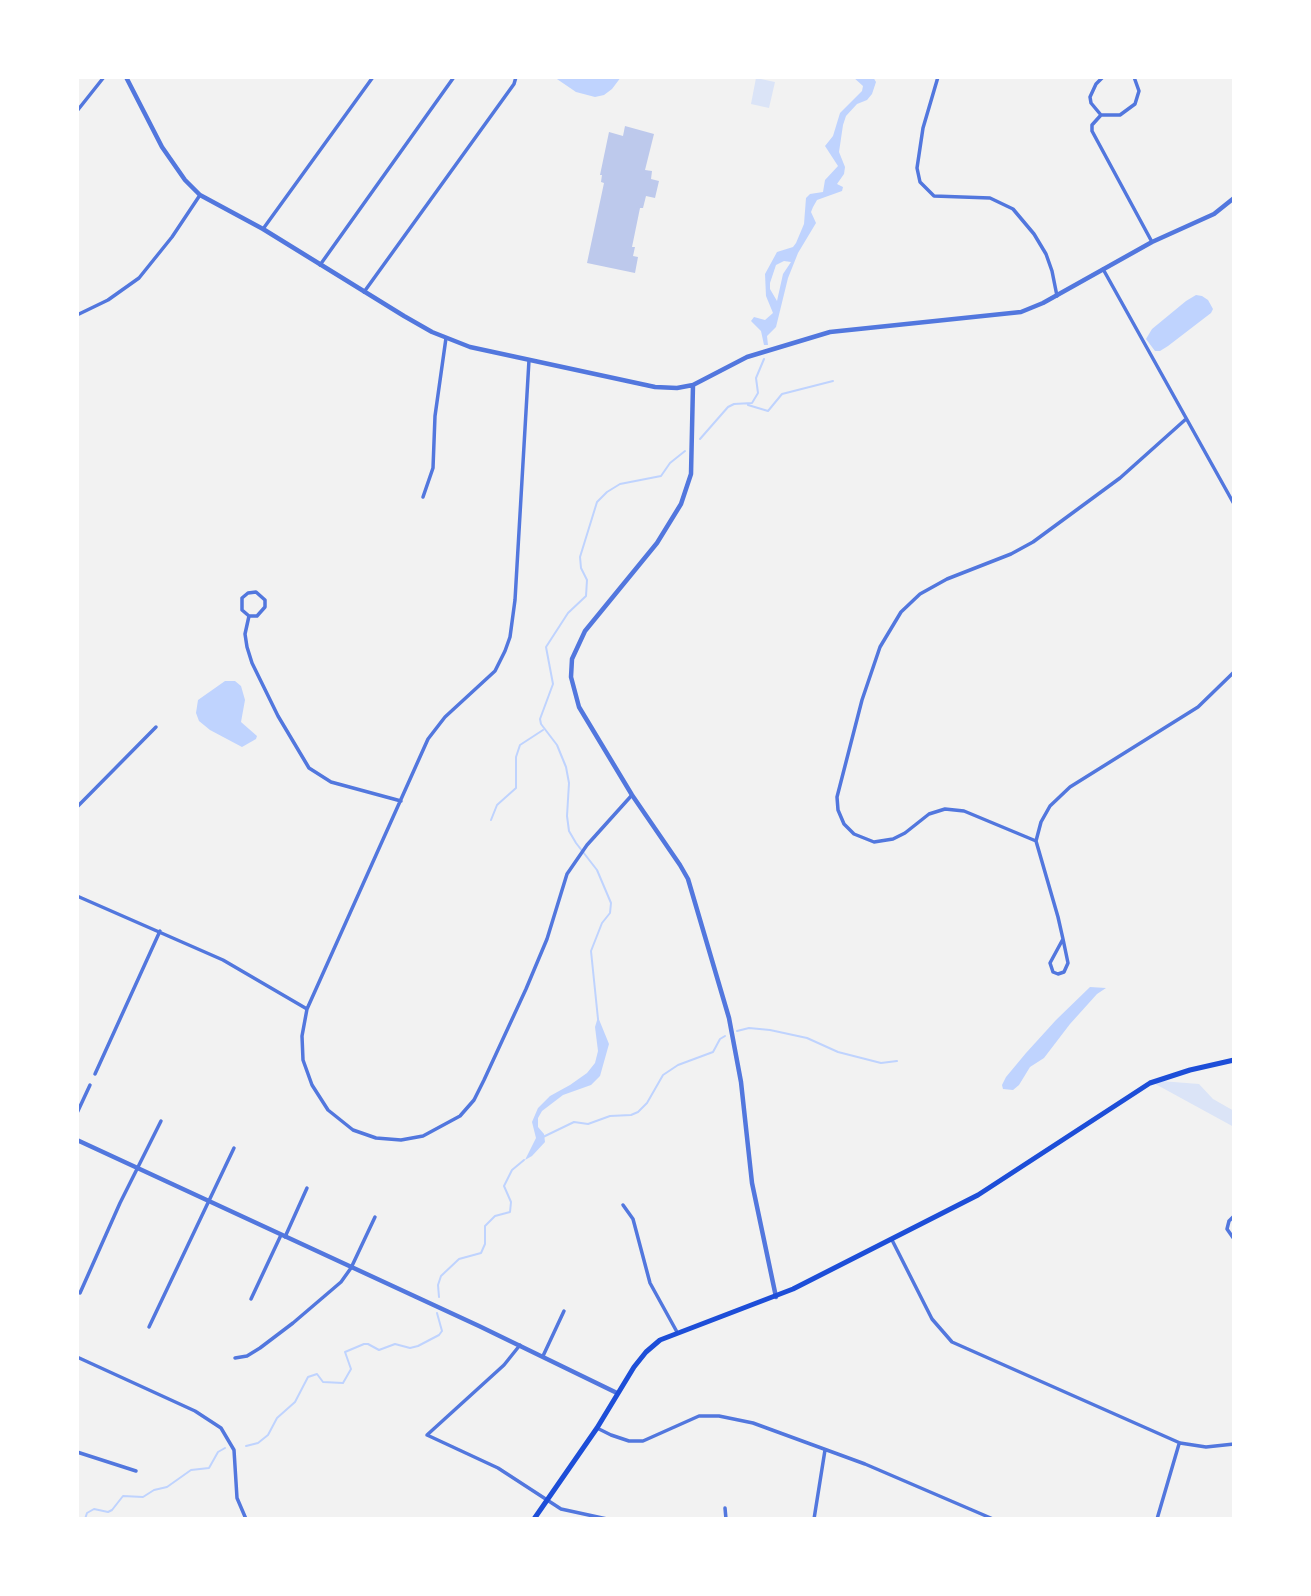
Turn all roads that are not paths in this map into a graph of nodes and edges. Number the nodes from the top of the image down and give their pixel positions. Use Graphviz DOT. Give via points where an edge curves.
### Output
graph roads {
  1 [pos="104,77"];
  2 [pos="126,77"];
  3 [pos="373,77"];
  4 [pos="453,77"];
  5 [pos="516,77"];
  6 [pos="937,77"];
  7 [pos="1103,77"];
  8 [pos="1134,77"];
  9 [pos="77,111"];
  10 [pos="1101,115"];
  11 [pos="201,195"];
  12 [pos="1234,198"];
  13 [pos="263,229"];
  14 [pos="1152,242"];
  15 [pos="320,265"];
  16 [pos="1103,269"];
  17 [pos="364,292"];
  18 [pos="1057,296"];
  19 [pos="77,315"];
  20 [pos="446,338"];
  21 [pos="529,360"];
  22 [pos="693,386"];
  23 [pos="1186,419"];
  24 [pos="423,497"];
  25 [pos="1234,504"];
  26 [pos="249,616"];
  27 [pos="1234,672"];
  28 [pos="156,727"];
  29 [pos="632,795"];
  30 [pos="401,801"];
  31 [pos="77,807"];
  32 [pos="1036,841"];
  33 [pos="77,896"];
  34 [pos="160,931"];
  35 [pos="1063,939"];
  36 [pos="307,1009"];
  37 [pos="1234,1060"];
  38 [pos="95,1074"];
  39 [pos="90,1085"];
  40 [pos="77,1113"];
  41 [pos="161,1121"];
  42 [pos="77,1140"];
  43 [pos="234,1148"];
  44 [pos="138,1168"];
  45 [pos="307,1188"];
  46 [pos="210,1202"];
  47 [pos="622,1205"];
  48 [pos="1234,1216"];
  49 [pos="375,1217"];
  50 [pos="283,1236"];
  51 [pos="1234,1239"];
  52 [pos="892,1240"];
  53 [pos="351,1268"];
  54 [pos="80,1293"];
  55 [pos="776,1297"];
  56 [pos="251,1298"];
  57 [pos="564,1311"];
  58 [pos="149,1327"];
  59 [pos="677,1332"];
  60 [pos="520,1345"];
  61 [pos="543,1356"];
  62 [pos="77,1357"];
  63 [pos="234,1358"];
  64 [pos="617,1393"];
  65 [pos="597,1428"];
  66 [pos="1180,1444"];
  67 [pos="1234,1444"];
  68 [pos="825,1450"];
  69 [pos="77,1452"];
  70 [pos="136,1471"];
  71 [pos="546,1500"];
  72 [pos="725,1508"];
  73 [pos="246,1519"];
  74 [pos="534,1519"];
  75 [pos="607,1519"];
  76 [pos="726,1519"];
  77 [pos="814,1519"];
  78 [pos="993,1519"];
  79 [pos="1157,1519"];
  1 -- 9 [label="street"];
  2 -- 11 [label="street" via="162,147"];
  3 -- 13 [label="street"];
  4 -- 15 [label="street"];
  5 -- 17 [label="street"];
  6 -- 18 [label="street" via="923,128 920,182 934,196 990,198 1013,209 1046,254"];
  7 -- 10 [label="street" via="1090,97"];
  8 -- 10 [label="street" via="1139,91 1135,104 1121,114"];
  10 -- 14 [label="street" via="1091,131"];
  11 -- 13 [label="street"];
  11 -- 19 [label="street" via="139,278"];
  12 -- 14 [label="street" via="1214,214"];
  13 -- 15 [label="street"];
  14 -- 16 [label="street"];
  15 -- 17 [label="street"];
  16 -- 18 [label="street"];
  16 -- 23 [label="street"];
  17 -- 20 [label="street"];
  18 -- 22 [label="street" via="1009,314 810,336 747,357"];
  20 -- 21 [label="street"];
  20 -- 24 [label="street" via="433,468"];
  21 -- 22 [label="street" via="640,385"];
  21 -- 30 [label="street" via="510,637 495,671 435,728"];
  22 -- 29 [label="street" via="691,474 681,504 657,543 585,631 572,659 571,677 579,707"];
  23 -- 25 [label="street"];
  23 -- 32 [label="street" via="1097,497 1033,542 920,594 901,612 880,648 837,797 844,824 874,842 905,834 929,814 946,809 964,811"];
  26 -- 26 [label="street" via="257,616 265,607 265,600 256,592 242,598 242,610"];
  26 -- 30 [label="street" via="245,634 252,663 309,768 331,782"];
  27 -- 32 [label="street" via="1208,699 1173,724 1070,787 1050,806"];
  28 -- 31 [label="street"];
  29 -- 36 [label="street" via="577,857 563,882 547,939 484,1080 460,1116 423,1136 376,1138 353,1130 318,1097 306,1072 301,1049"];
  29 -- 55 [label="street" via="688,879 729,1018 752,1183"];
  30 -- 36 [label="street"];
  32 -- 35 [label="street"];
  33 -- 34 [label="street"];
  34 -- 36 [label="street" via="248,973"];
  34 -- 38 [label="street"];
  35 -- 35 [label="street" via="1068,963 1058,974 1050,963"];
  37 -- 52 [label="main road" via="1150,1083 998,1184"];
  39 -- 40 [label="street"];
  41 -- 44 [label="street"];
  42 -- 44 [label="street"];
  43 -- 46 [label="street"];
  44 -- 46 [label="street"];
  44 -- 54 [label="street"];
  45 -- 50 [label="street"];
  46 -- 50 [label="street"];
  46 -- 58 [label="street"];
  47 -- 59 [label="street" via="633,1219 650,1283"];
  48 -- 51 [label="street" via="1227,1229"];
  49 -- 53 [label="street"];
  50 -- 53 [label="street"];
  50 -- 56 [label="street"];
  52 -- 55 [label="main road"];
  52 -- 66 [label="street" via="932,1319 952,1342"];
  53 -- 60 [label="street"];
  53 -- 63 [label="street" via="293,1324 253,1353"];
  55 -- 59 [label="main road"];
  57 -- 61 [label="street"];
  59 -- 64 [label="main road" via="646,1352"];
  60 -- 61 [label="street"];
  60 -- 71 [label="street" via="427,1435 498,1468"];
  61 -- 64 [label="street"];
  62 -- 73 [label="street" via="195,1411 221,1428 234,1450 237,1498"];
  64 -- 65 [label="main road"];
  65 -- 68 [label="street" via="611,1436 643,1441 699,1416 719,1416"];
  65 -- 71 [label="main road"];
  66 -- 67 [label="street"];
  66 -- 79 [label="street"];
  68 -- 77 [label="street"];
  68 -- 78 [label="street"];
  69 -- 70 [label="street"];
  71 -- 74 [label="main road"];
  71 -- 75 [label="street" via="569,1512"];
  72 -- 76 [label="street"];
}
